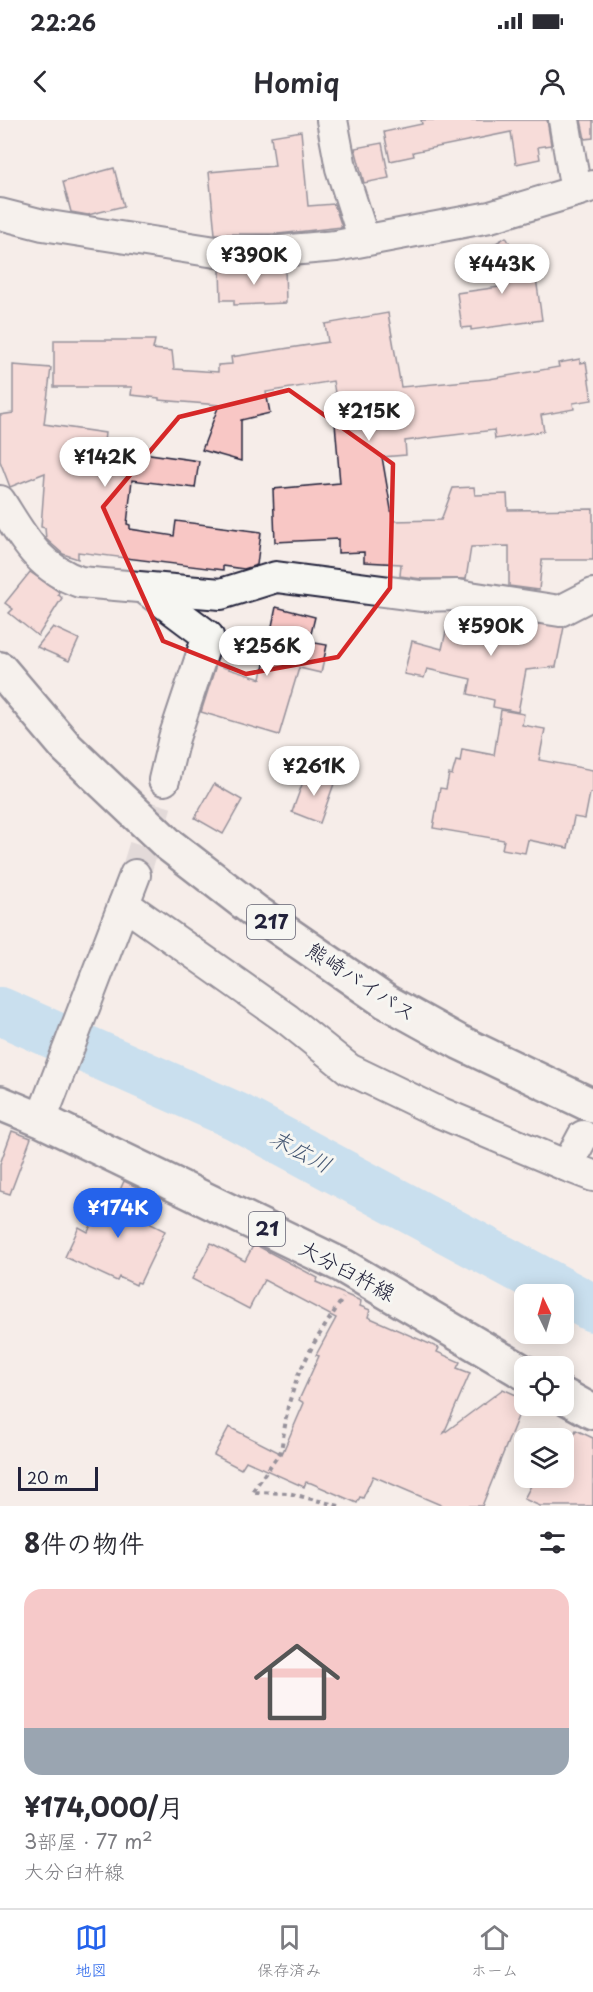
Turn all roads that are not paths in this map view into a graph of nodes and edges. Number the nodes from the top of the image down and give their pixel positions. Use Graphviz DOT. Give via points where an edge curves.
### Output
graph roads {
  1 [pos="332,120"];
  2 [pos="564,120"];
  3 [pos="584,189"];
  4 [pos="0,214"];
  5 [pos="364,240"];
  6 [pos="0,501"];
  7 [pos="141,586"];
  8 [pos="593,594"];
  9 [pos="0,669"];
  10 [pos="164,780"];
  11 [pos="135,875"];
  12 [pos="124,904"];
  13 [pos="0,1103"];
  14 [pos="46,1107"];
  15 [pos="588,1121"];
  16 [pos="580,1171"];
  17 [pos="514,1367"];
  18 [pos="574,1402"];
  19 [pos="593,1412"];
  1 -- 5 [label="street" via="341,168"];
  2 -- 3 [label="street"];
  3 -- 5 [label="street" via="490,217"];
  4 -- 5 [label="street" via="43,225 222,253 336,246"];
  6 -- 7 [label="street" via="37,554 59,575 80,582"];
  7 -- 8 [label="street" via="220,594 276,577 421,596 457,595 560,611"];
  7 -- 10 [label="street" via="208,636"];
  9 -- 15 [label="main road, 熊崎バイパス / 217" via="67,748 168,844 256,912 385,1001"];
  11 -- 12 [label="street"];
  12 -- 14 [label="street"];
  12 -- 16 [label="street" via="287,1019 349,1069 434,1110"];
  13 -- 14 [label="main road, 大分臼杵線 / 21"];
  14 -- 17 [label="main road, 大分臼杵線 / 21" via="343,1266"];
  15 -- 16 [label="street"];
  18 -- 19 [label="main road"];
}
